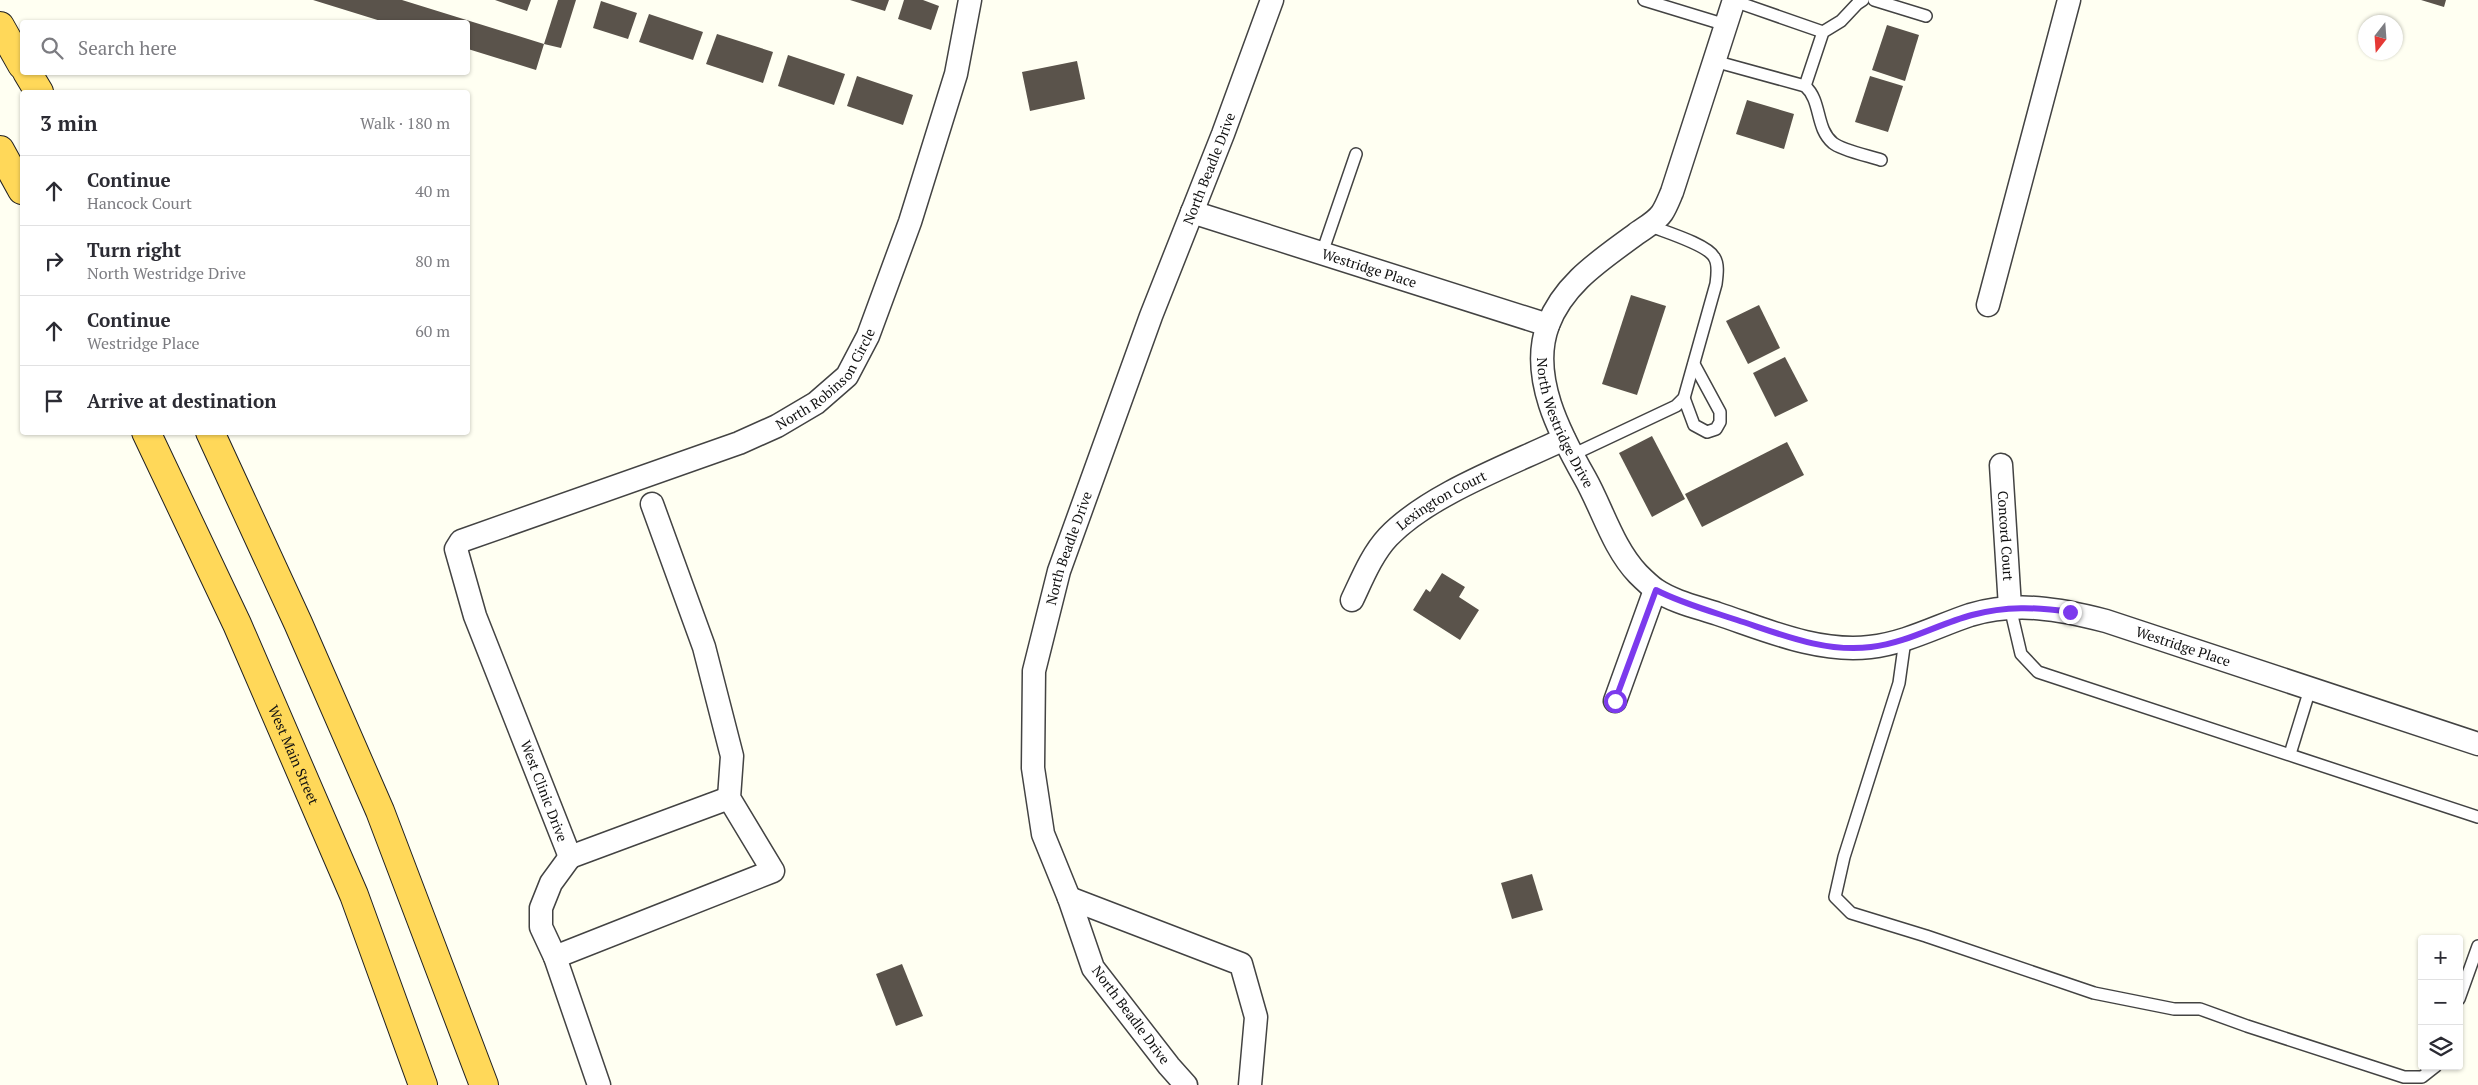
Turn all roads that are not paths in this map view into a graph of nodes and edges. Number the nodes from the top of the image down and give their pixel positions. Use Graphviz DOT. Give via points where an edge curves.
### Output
graph roads {
  1 [pos="970,0"];
  2 [pos="1272,0"];
  3 [pos="1644,0"];
  4 [pos="1734,0"];
  5 [pos="1863,0"];
  6 [pos="1874,0"];
  7 [pos="2069,0"];
  8 [pos="1926,16"];
  9 [pos="1726,25"];
  10 [pos="0,26"];
  11 [pos="1823,32"];
  12 [pos="20,61"];
  13 [pos="1714,61"];
  14 [pos="29,75"];
  15 [pos="1805,86"];
  16 [pos="38,90"];
  17 [pos="0,150"];
  18 [pos="1356,154"];
  19 [pos="1880,160"];
  20 [pos="20,186"];
  21 [pos="1192,212"];
  22 [pos="1648,225"];
  23 [pos="1322,253"];
  24 [pos="1988,305"];
  25 [pos="1548,325"];
  26 [pos="1694,364"];
  27 [pos="1684,398"];
  28 [pos="147,435"];
  29 [pos="211,435"];
  30 [pos="1568,447"];
  31 [pos="2001,465"];
  32 [pos="652,504"];
  33 [pos="456,549"];
  34 [pos="1656,590"];
  35 [pos="1352,600"];
  36 [pos="2010,607"];
  37 [pos="1894,642"];
  38 [pos="2310,689"];
  39 [pos="1615,701"];
  40 [pos="2478,744"];
  41 [pos="2290,754"];
  42 [pos="730,798"];
  43 [pos="2478,818"];
  44 [pos="570,857"];
  45 [pos="1069,898"];
  46 [pos="2478,946"];
  47 [pos="555,958"];
  48 [pos="2463,988"];
  49 [pos="2430,1070"];
  50 [pos="423,1085"];
  51 [pos="484,1085"];
  52 [pos="599,1085"];
  53 [pos="1186,1085"];
  54 [pos="1250,1085"];
  1 -- 33 [label="street, North Robinson Circle" via="956,74 910,222 868,336 847,376 816,403 739,444 461,541"];
  2 -- 21 [label="street, North Beadle Drive"];
  3 -- 9 [label="lane"];
  4 -- 9 [label="street, North Westridge Drive"];
  4 -- 11 [label="lane"];
  5 -- 11 [label="lane" via="1841,21"];
  6 -- 8 [label="lane"];
  7 -- 24 [label="street"];
  9 -- 13 [label="street, North Westridge Drive"];
  10 -- 12 [label="highway"];
  11 -- 15 [label="lane"];
  13 -- 15 [label="lane"];
  13 -- 22 [label="street, North Westridge Drive" via="1672,192 1662,213"];
  14 -- 16 [label="highway"];
  15 -- 19 [label="lane" via="1813,92 1822,129 1834,144"];
  17 -- 20 [label="highway"];
  18 -- 23 [label="lane"];
  21 -- 23 [label="street, Westridge Place"];
  21 -- 45 [label="street, North Beadle Drive" via="1151,316 1060,571 1034,670 1033,768 1041,825"];
  22 -- 25 [label="street, North Westridge Drive" via="1582,274 1562,296"];
  22 -- 26 [label="lane" via="1705,249 1714,257 1716,284"];
  23 -- 25 [label="street, Westridge Place"];
  25 -- 30 [label="street, North Westridge Drive" via="1542,348 1543,370 1552,413"];
  26 -- 27 [label="lane"];
  26 -- 27 [label="lane" via="1720,412 1716,429 1706,432 1694,424"];
  27 -- 30 [label="lane" via="1676,406"];
  28 -- 50 [label="highway, West Main Street" via="237,624 354,895"];
  29 -- 51 [label="highway" via="380,811"];
  30 -- 34 [label="street, North Westridge Drive" via="1622,550 1636,572"];
  30 -- 35 [label="street, Lexington Court" via="1462,488 1426,507 1387,539"];
  31 -- 36 [label="street, Concord Court"];
  32 -- 42 [label="street" via="704,647 732,756"];
  33 -- 44 [label="street, West Clinic Drive" via="475,616"];
  34 -- 37 [label="street, North Westridge Drive" via="1674,600 1813,644 1837,648"];
  34 -- 39 [label="street"];
  36 -- 37 [label="street, Westridge Place" via="1971,615"];
  36 -- 38 [label="street, Westridge Place" via="2070,612 2106,621"];
  36 -- 41 [label="lane" via="2021,654 2038,672"];
  37 -- 49 [label="lane" via="1899,683 1834,897 1851,913 2094,994 2174,1008 2200,1009 2404,1076 2422,1076"];
  38 -- 40 [label="street, Westridge Place"];
  38 -- 41 [label="lane"];
  41 -- 43 [label="lane"];
  42 -- 44 [label="street"];
  42 -- 47 [label="street" via="773,871"];
  44 -- 47 [label="street, West Clinic Drive" via="551,883 541,908 541,927"];
  45 -- 53 [label="street, North Beadle Drive" via="1093,968"];
  45 -- 54 [label="street" via="1241,964 1256,1017"];
  46 -- 48 [label="lane"];
  47 -- 52 [label="street, West Clinic Drive"];
}
